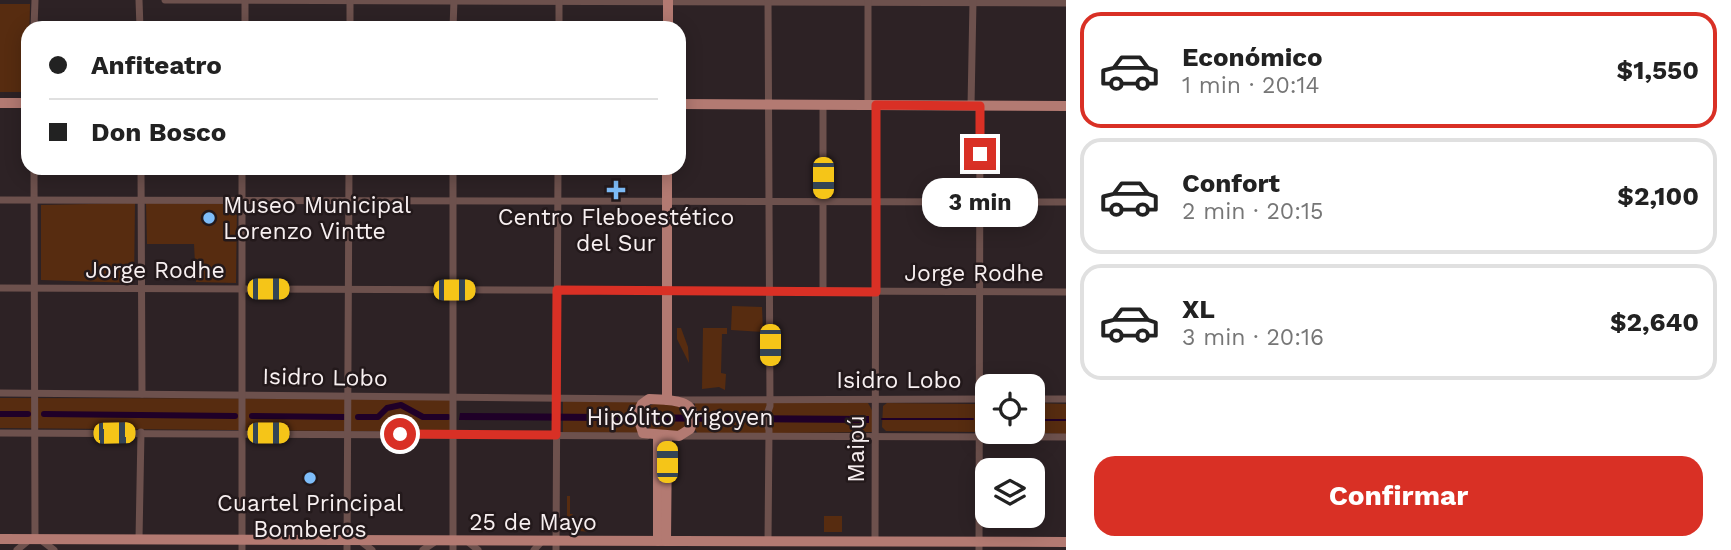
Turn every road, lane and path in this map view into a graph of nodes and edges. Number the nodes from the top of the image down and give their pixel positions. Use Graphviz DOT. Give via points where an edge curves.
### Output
graph roads {
  1 [pos="35,0"];
  2 [pos="139,0"];
  3 [pos="165,0"];
  4 [pos="245,0"];
  5 [pos="350,0"];
  6 [pos="454,0"];
  7 [pos="665,0"];
  8 [pos="559,1"];
  9 [pos="768,1"];
  10 [pos="868,1"];
  11 [pos="973,1"];
  12 [pos="1066,3"];
  13 [pos="34,21"];
  14 [pos="139,21"];
  15 [pos="245,21"];
  16 [pos="349,21"];
  17 [pos="453,21"];
  18 [pos="559,21"];
  19 [pos="663,21"];
  20 [pos="667,21"];
  21 [pos="0,103"];
  22 [pos="21,103"];
  23 [pos="686,104"];
  24 [pos="769,105"];
  25 [pos="823,105"];
  26 [pos="872,105"];
  27 [pos="976,106"];
  28 [pos="1066,106"];
  29 [pos="34,175"];
  30 [pos="141,175"];
  31 [pos="242,175"];
  32 [pos="349,175"];
  33 [pos="453,175"];
  34 [pos="558,175"];
  35 [pos="662,175"];
  36 [pos="666,175"];
  37 [pos="0,200"];
  38 [pos="34,200"];
  39 [pos="141,200"];
  40 [pos="241,201"];
  41 [pos="349,201"];
  42 [pos="454,201"];
  43 [pos="558,201"];
  44 [pos="664,201"];
  45 [pos="771,202"];
  46 [pos="822,202"];
  47 [pos="876,202"];
  48 [pos="980,202"];
  49 [pos="1066,202"];
  50 [pos="0,288"];
  51 [pos="34,289"];
  52 [pos="141,289"];
  53 [pos="241,289"];
  54 [pos="348,290"];
  55 [pos="454,290"];
  56 [pos="557,290"];
  57 [pos="664,291"];
  58 [pos="771,291"];
  59 [pos="823,291"];
  60 [pos="876,292"];
  61 [pos="980,292"];
  62 [pos="1066,292"];
  63 [pos="982,374"];
  64 [pos="0,393"];
  65 [pos="33,393"];
  66 [pos="142,394"];
  67 [pos="242,395"];
  68 [pos="347,396"];
  69 [pos="453,397"];
  70 [pos="556,398"];
  71 [pos="649,399"];
  72 [pos="876,399"];
  73 [pos="664,400"];
  74 [pos="680,400"];
  75 [pos="770,400"];
  76 [pos="975,400"];
  77 [pos="1045,400"];
  78 [pos="1066,400"];
  79 [pos="141,432"];
  80 [pos="0,433"];
  81 [pos="35,433"];
  82 [pos="242,433"];
  83 [pos="347,434"];
  84 [pos="453,435"];
  85 [pos="556,435"];
  86 [pos="658,436"];
  87 [pos="679,436"];
  88 [pos="769,436"];
  89 [pos="875,437"];
  90 [pos="975,437"];
  91 [pos="1045,437"];
  92 [pos="1066,437"];
  93 [pos="979,444"];
  94 [pos="0,538"];
  95 [pos="35,539"];
  96 [pos="139,539"];
  97 [pos="359,540"];
  98 [pos="436,541"];
  99 [pos="467,541"];
  100 [pos="542,541"];
  101 [pos="662,541"];
  102 [pos="768,541"];
  103 [pos="875,541"];
  104 [pos="1066,542"];
  105 [pos="242,545"];
  106 [pos="347,545"];
  107 [pos="453,546"];
  108 [pos="556,546"];
  109 [pos="979,546"];
  110 [pos="17,550"];
  111 [pos="54,550"];
  112 [pos="372,550"];
  113 [pos="423,550"];
  114 [pos="478,550"];
  115 [pos="534,550"];
  116 [pos="643,550"];
  117 [pos="684,550"];
  1 -- 13 [label="street"];
  2 -- 14 [label="street"];
  3 -- 4 [label="street"];
  4 -- 5 [label="street"];
  4 -- 15 [label="street"];
  5 -- 6 [label="street"];
  5 -- 16 [label="street"];
  6 -- 8 [label="street"];
  6 -- 17 [label="street"];
  7 -- 8 [label="street"];
  7 -- 9 [label="street"];
  7 -- 19 [label="main road"];
  7 -- 20 [label="main road"];
  8 -- 18 [label="street"];
  9 -- 10 [label="street"];
  9 -- 24 [label="street"];
  10 -- 11 [label="street"];
  10 -- 26 [label="street, Maipú"];
  11 -- 12 [label="street"];
  11 -- 27 [label="street"];
  21 -- 22 [label="main road"];
  23 -- 24 [label="main road"];
  24 -- 25 [label="main road"];
  24 -- 45 [label="street"];
  25 -- 26 [label="main road"];
  25 -- 46 [label="street"];
  26 -- 27 [label="main road"];
  26 -- 47 [label="street, Maipú"];
  27 -- 28 [label="main road"];
  27 -- 48 [label="street"];
  29 -- 38 [label="street"];
  30 -- 39 [label="street"];
  31 -- 40 [label="street"];
  32 -- 41 [label="street"];
  33 -- 42 [label="street"];
  34 -- 43 [label="street"];
  35 -- 44 [label="main road"];
  36 -- 44 [label="main road"];
  37 -- 38 [label="street"];
  38 -- 39 [label="street"];
  38 -- 51 [label="street"];
  39 -- 40 [label="street"];
  39 -- 52 [label="street"];
  40 -- 41 [label="street"];
  40 -- 53 [label="street"];
  41 -- 42 [label="street"];
  41 -- 54 [label="street"];
  42 -- 43 [label="street"];
  42 -- 55 [label="street"];
  43 -- 44 [label="street"];
  43 -- 56 [label="street"];
  44 -- 45 [label="street"];
  44 -- 57 [label="main road"];
  45 -- 46 [label="street"];
  45 -- 58 [label="street"];
  46 -- 47 [label="street"];
  46 -- 59 [label="street"];
  47 -- 48 [label="street"];
  47 -- 60 [label="street, Maipú"];
  48 -- 49 [label="street"];
  48 -- 61 [label="street"];
  50 -- 51 [label="street, Jorge Rodhe"];
  51 -- 52 [label="street, Jorge Rodhe"];
  51 -- 65 [label="street"];
  52 -- 53 [label="street, Jorge Rodhe"];
  52 -- 66 [label="street"];
  53 -- 54 [label="street, Jorge Rodhe"];
  53 -- 67 [label="street"];
  54 -- 55 [label="street, Jorge Rodhe"];
  54 -- 68 [label="street"];
  55 -- 56 [label="street, Jorge Rodhe"];
  55 -- 69 [label="street"];
  56 -- 57 [label="street, Jorge Rodhe"];
  56 -- 70 [label="street"];
  57 -- 58 [label="street, Jorge Rodhe"];
  57 -- 73 [label="main road"];
  58 -- 59 [label="street, Jorge Rodhe"];
  58 -- 75 [label="street"];
  59 -- 60 [label="street, Jorge Rodhe"];
  60 -- 61 [label="street, Jorge Rodhe"];
  60 -- 72 [label="street, Maipú"];
  61 -- 62 [label="street, Jorge Rodhe"];
  61 -- 63 [label="street"];
  64 -- 65 [label="street, Isidro Lobo"];
  65 -- 66 [label="street, Isidro Lobo"];
  65 -- 81 [label="street"];
  66 -- 67 [label="street, Isidro Lobo"];
  67 -- 68 [label="street, Isidro Lobo"];
  67 -- 82 [label="street"];
  68 -- 69 [label="street, Isidro Lobo"];
  68 -- 83 [label="street"];
  69 -- 70 [label="street, Isidro Lobo"];
  69 -- 84 [label="street"];
  70 -- 71 [label="street, Isidro Lobo"];
  70 -- 85 [label="street"];
  71 -- 73 [label="main road"];
  71 -- 86 [label="main road" via="639,407 636,418 641,431"];
  72 -- 75 [label="street, Isidro Lobo"];
  72 -- 76 [label="street, Isidro Lobo"];
  72 -- 89 [label="street, Maipú"];
  73 -- 74 [label="main road"];
  74 -- 75 [label="street, Isidro Lobo"];
  74 -- 87 [label="main road" via="689,405 693,420 690,429"];
  75 -- 88 [label="street" via="766,417"];
  77 -- 78 [label="street"];
  79 -- 81 [label="street, Hipólito Yrigoyen"];
  79 -- 82 [label="street, Hipólito Yrigoyen"];
  79 -- 96 [label="street"];
  80 -- 81 [label="street, Hipólito Yrigoyen"];
  81 -- 95 [label="street"];
  82 -- 83 [label="street, Hipólito Yrigoyen"];
  82 -- 105 [label="street"];
  83 -- 84 [label="street, Hipólito Yrigoyen"];
  83 -- 106 [label="street"];
  84 -- 85 [label="street, Hipólito Yrigoyen"];
  84 -- 107 [label="street"];
  85 -- 86 [label="street, Hipólito Yrigoyen"];
  85 -- 108 [label="street"];
  86 -- 87 [label="main road, Hipólito Yrigoyen"];
  86 -- 101 [label="main road"];
  87 -- 88 [label="street, Hipólito Yrigoyen"];
  88 -- 89 [label="street, Hipólito Yrigoyen"];
  88 -- 102 [label="street"];
  89 -- 90 [label="street, Hipólito Yrigoyen"];
  89 -- 103 [label="street, Maipú"];
  91 -- 92 [label="street, Hipólito Yrigoyen"];
  93 -- 109 [label="street"];
  94 -- 95 [label="main road, 25 de Mayo"];
  95 -- 96 [label="main road, 25 de Mayo"];
  95 -- 110 [label="street" via="23,542"];
  95 -- 111 [label="street"];
  96 -- 105 [label="main road, 25 de Mayo"];
  97 -- 98 [label="main road, 25 de Mayo"];
  97 -- 106 [label="main road, 25 de Mayo"];
  97 -- 112 [label="street"];
  98 -- 107 [label="main road, 25 de Mayo"];
  98 -- 113 [label="street"];
  99 -- 100 [label="main road, 25 de Mayo"];
  99 -- 107 [label="main road, 25 de Mayo"];
  99 -- 114 [label="street"];
  100 -- 108 [label="main road, 25 de Mayo"];
  100 -- 115 [label="street"];
  101 -- 102 [label="main road, 25 de Mayo"];
  101 -- 108 [label="main road, 25 de Mayo"];
  101 -- 116 [label="main road"];
  101 -- 117 [label="main road"];
  102 -- 103 [label="main road, 25 de Mayo"];
  103 -- 109 [label="main road, 25 de Mayo"];
  104 -- 109 [label="main road, 25 de Mayo"];
  105 -- 106 [label="main road, 25 de Mayo"];
}
